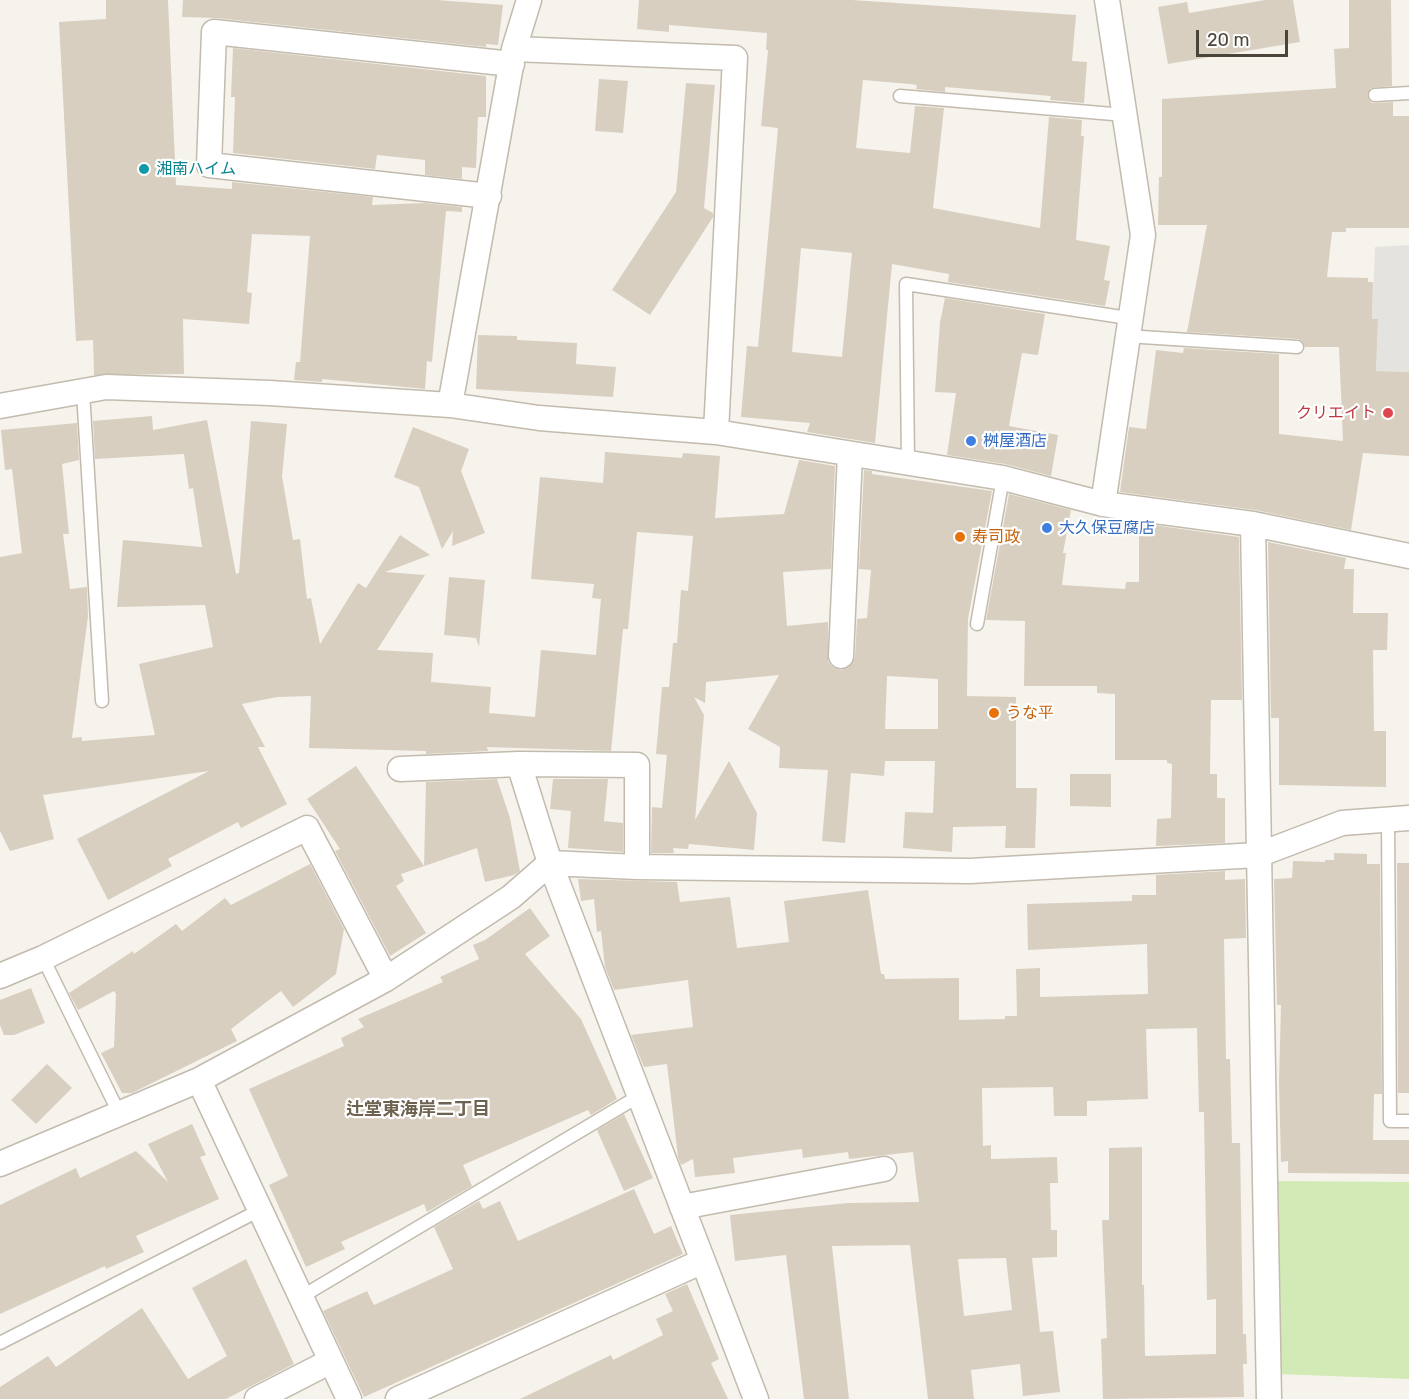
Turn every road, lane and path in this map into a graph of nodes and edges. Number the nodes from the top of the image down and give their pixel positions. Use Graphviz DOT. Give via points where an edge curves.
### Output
graph roads {
  1 [pos="529,0"];
  2 [pos="1107,0"];
  3 [pos="513,57"];
  4 [pos="1409,93"];
  5 [pos="1375,95"];
  6 [pos="900,96"];
  7 [pos="1125,115"];
  8 [pos="489,196"];
  9 [pos="1127,327"];
  10 [pos="1297,347"];
  11 [pos="82,392"];
  12 [pos="450,405"];
  13 [pos="0,406"];
  14 [pos="716,432"];
  15 [pos="850,454"];
  16 [pos="908,463"];
  17 [pos="1003,478"];
  18 [pos="1103,504"];
  19 [pos="1253,524"];
  20 [pos="1409,556"];
  21 [pos="977,624"];
  22 [pos="841,656"];
  23 [pos="102,701"];
  24 [pos="519,765"];
  25 [pos="400,769"];
  26 [pos="1398,818"];
  27 [pos="1258,855"];
  28 [pos="550,863"];
  29 [pos="637,867"];
  30 [pos="43,958"];
  31 [pos="0,976"];
  32 [pos="386,979"];
  33 [pos="199,1080"];
  34 [pos="639,1096"];
  35 [pos="119,1113"];
  36 [pos="1409,1121"];
  37 [pos="0,1164"];
  38 [pos="884,1169"];
  39 [pos="682,1207"];
  40 [pos="260,1210"];
  41 [pos="703,1261"];
  42 [pos="301,1297"];
  43 [pos="0,1343"];
  44 [pos="331,1361"];
  45 [pos="257,1399"];
  46 [pos="349,1399"];
  47 [pos="398,1399"];
  48 [pos="756,1399"];
  49 [pos="1269,1399"];
  1 -- 3 [label="street"];
  2 -- 7 [label="street"];
  3 -- 8 [label="street"];
  3 -- 8 [label="street" via="214,32 209,165"];
  3 -- 14 [label="street" via="735,58"];
  4 -- 5 [label="lane"];
  6 -- 7 [label="lane"];
  7 -- 9 [label="street" via="1143,235"];
  8 -- 12 [label="street"];
  9 -- 10 [label="lane"];
  9 -- 16 [label="lane" via="906,284"];
  9 -- 18 [label="street"];
  11 -- 12 [label="street" via="106,387"];
  11 -- 13 [label="street"];
  11 -- 23 [label="lane"];
  12 -- 14 [label="street" via="539,418"];
  14 -- 15 [label="street"];
  15 -- 16 [label="street"];
  15 -- 22 [label="street"];
  16 -- 17 [label="street"];
  17 -- 18 [label="street"];
  17 -- 21 [label="lane"];
  18 -- 19 [label="street"];
  19 -- 20 [label="street"];
  19 -- 27 [label="street"];
  24 -- 25 [label="street"];
  24 -- 28 [label="street"];
  24 -- 29 [label="street" via="637,765"];
  26 -- 27 [label="street" via="1342,823"];
  26 -- 36 [label="lane" via="1390,1121"];
  27 -- 29 [label="street" via="970,871"];
  27 -- 49 [label="street"];
  28 -- 29 [label="street"];
  28 -- 32 [label="street" via="511,897"];
  28 -- 34 [label="street"];
  30 -- 31 [label="street"];
  30 -- 32 [label="street" via="307,828"];
  30 -- 35 [label="lane"];
  32 -- 33 [label="street"];
  33 -- 35 [label="street"];
  33 -- 40 [label="street"];
  34 -- 39 [label="street"];
  34 -- 42 [label="lane"];
  35 -- 37 [label="street"];
  38 -- 39 [label="street"];
  39 -- 41 [label="street"];
  40 -- 42 [label="street"];
  40 -- 43 [label="lane"];
  41 -- 47 [label="street"];
  41 -- 48 [label="street"];
  42 -- 44 [label="street"];
  44 -- 45 [label="street"];
  44 -- 46 [label="street"];
}
